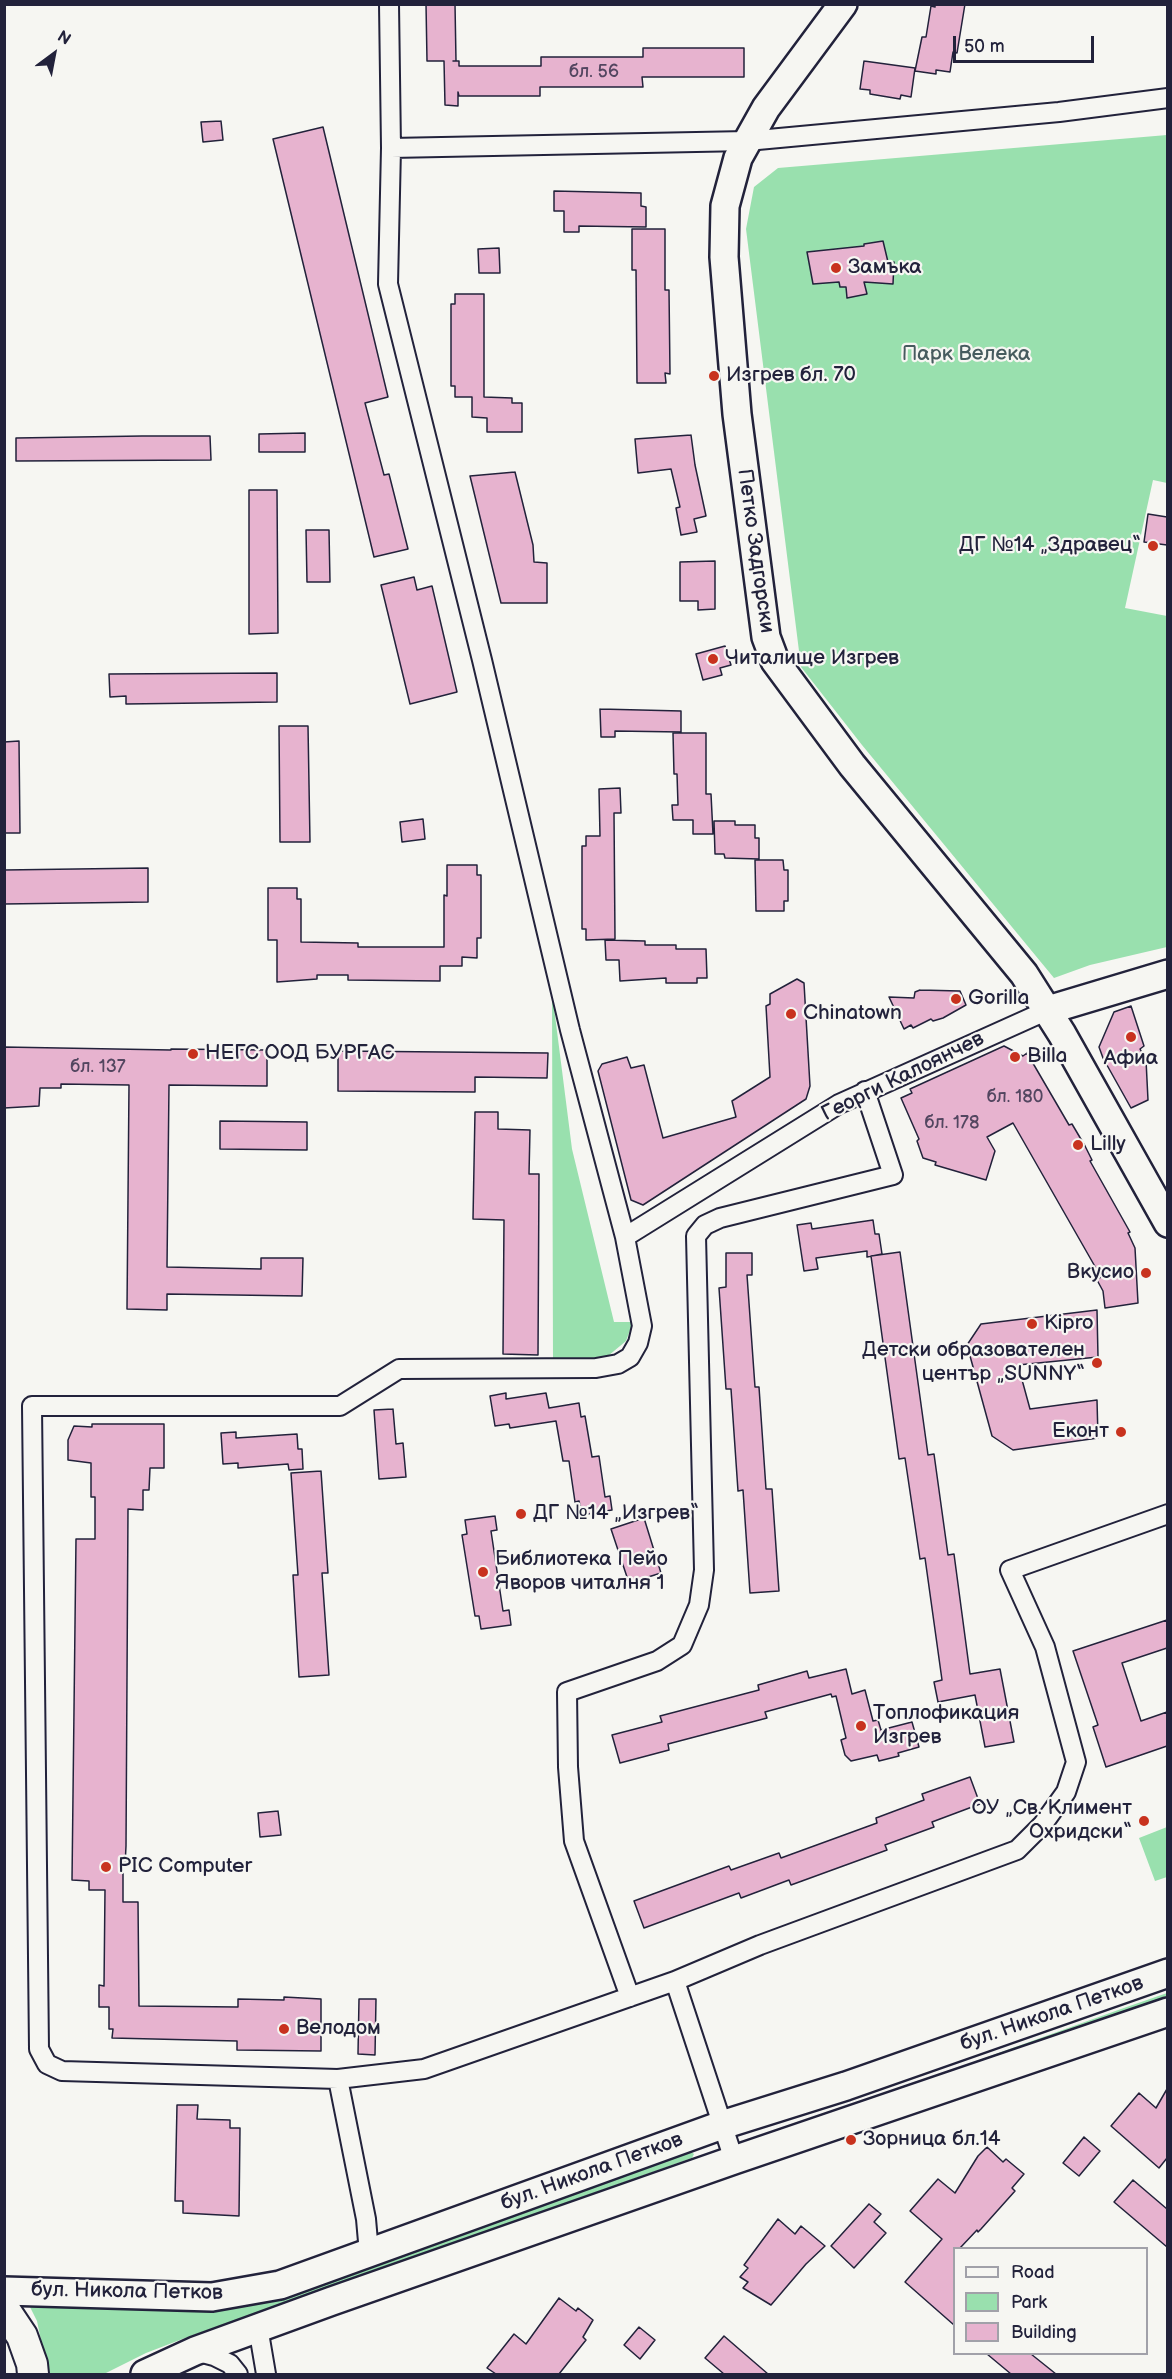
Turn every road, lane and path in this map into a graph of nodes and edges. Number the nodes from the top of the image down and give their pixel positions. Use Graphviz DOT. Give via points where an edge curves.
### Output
graph roads {
  1 [pos="389,4"];
  2 [pos="843,4"];
  3 [pos="1167,98"];
  4 [pos="747,141"];
  5 [pos="391,148"];
  6 [pos="1167,974"];
  7 [pos="1048,1010"];
  8 [pos="865,1090"];
  9 [pos="1167,1223"];
  10 [pos="625,1237"];
  11 [pos="1167,1514"];
  12 [pos="1167,1974"];
  13 [pos="675,1981"];
  14 [pos="630,1997"];
  15 [pos="1167,2012"];
  16 [pos="338,2079"];
  17 [pos="722,2125"];
  18 [pos="734,2160"];
  19 [pos="369,2253"];
  20 [pos="4,2290"];
  21 [pos="4,2309"];
  22 [pos="258,2327"];
  23 [pos="195,2351"];
  24 [pos="33,2374"];
  25 [pos="145,2374"];
  26 [pos="238,2374"];
  27 [pos="266,2374"];
  1 -- 5 [label="street"];
  2 -- 4 [label="main road, Петко Задгорски" via="766,108"];
  3 -- 4 [label="street"];
  4 -- 5 [label="street"];
  4 -- 7 [label="main road, Петко Задгорски" via="738,158 725,206 724,257 737,414 768,644 787,679 852,765 1024,974"];
  5 -- 10 [label="street" via="388,284 570,1030"];
  6 -- 7 [label="main road, Георги Калоянчев"];
  7 -- 8 [label="street, Георги Калоянчев"];
  7 -- 9 [label="main road, Петко Задгорски"];
  8 -- 10 [label="street, Георги Калоянчев"];
  8 -- 14 [label="street" via="893,1175 720,1218 705,1225 696,1236 704,1570 699,1605 682,1645 657,1661 567,1692 574,1841"];
  10 -- 16 [label="street" via="642,1326 638,1344 618,1364 596,1368 399,1369 340,1406 32,1406 39,2049 47,2064 62,2071"];
  11 -- 13 [label="street" via="1010,1570 1045,1647 1076,1762 1066,1791 1017,1850 759,1945"];
  12 -- 17 [label="main road, бул. Никола Петков"];
  13 -- 14 [label="street"];
  13 -- 17 [label="street"];
  14 -- 16 [label="street" via="424,2069"];
  15 -- 18 [label="main road, бул. Никола Петков"];
  16 -- 19 [label="street" via="366,2219"];
  17 -- 18 [label="street"];
  17 -- 19 [label="main road, бул. Никола Петков"];
  18 -- 22 [label="main road, бул. Никола Петков"];
  19 -- 20 [label="main road, бул. Никола Петков" via="280,2285 212,2297"];
  21 -- 24 [label="main road" via="22,2336"];
  22 -- 23 [label="main road, бул. Никола Петков"];
  22 -- 27 [label="street"];
  23 -- 25 [label="main road, бул. Никола Петков"];
  23 -- 26 [label="street" via="230,2364"];
}
